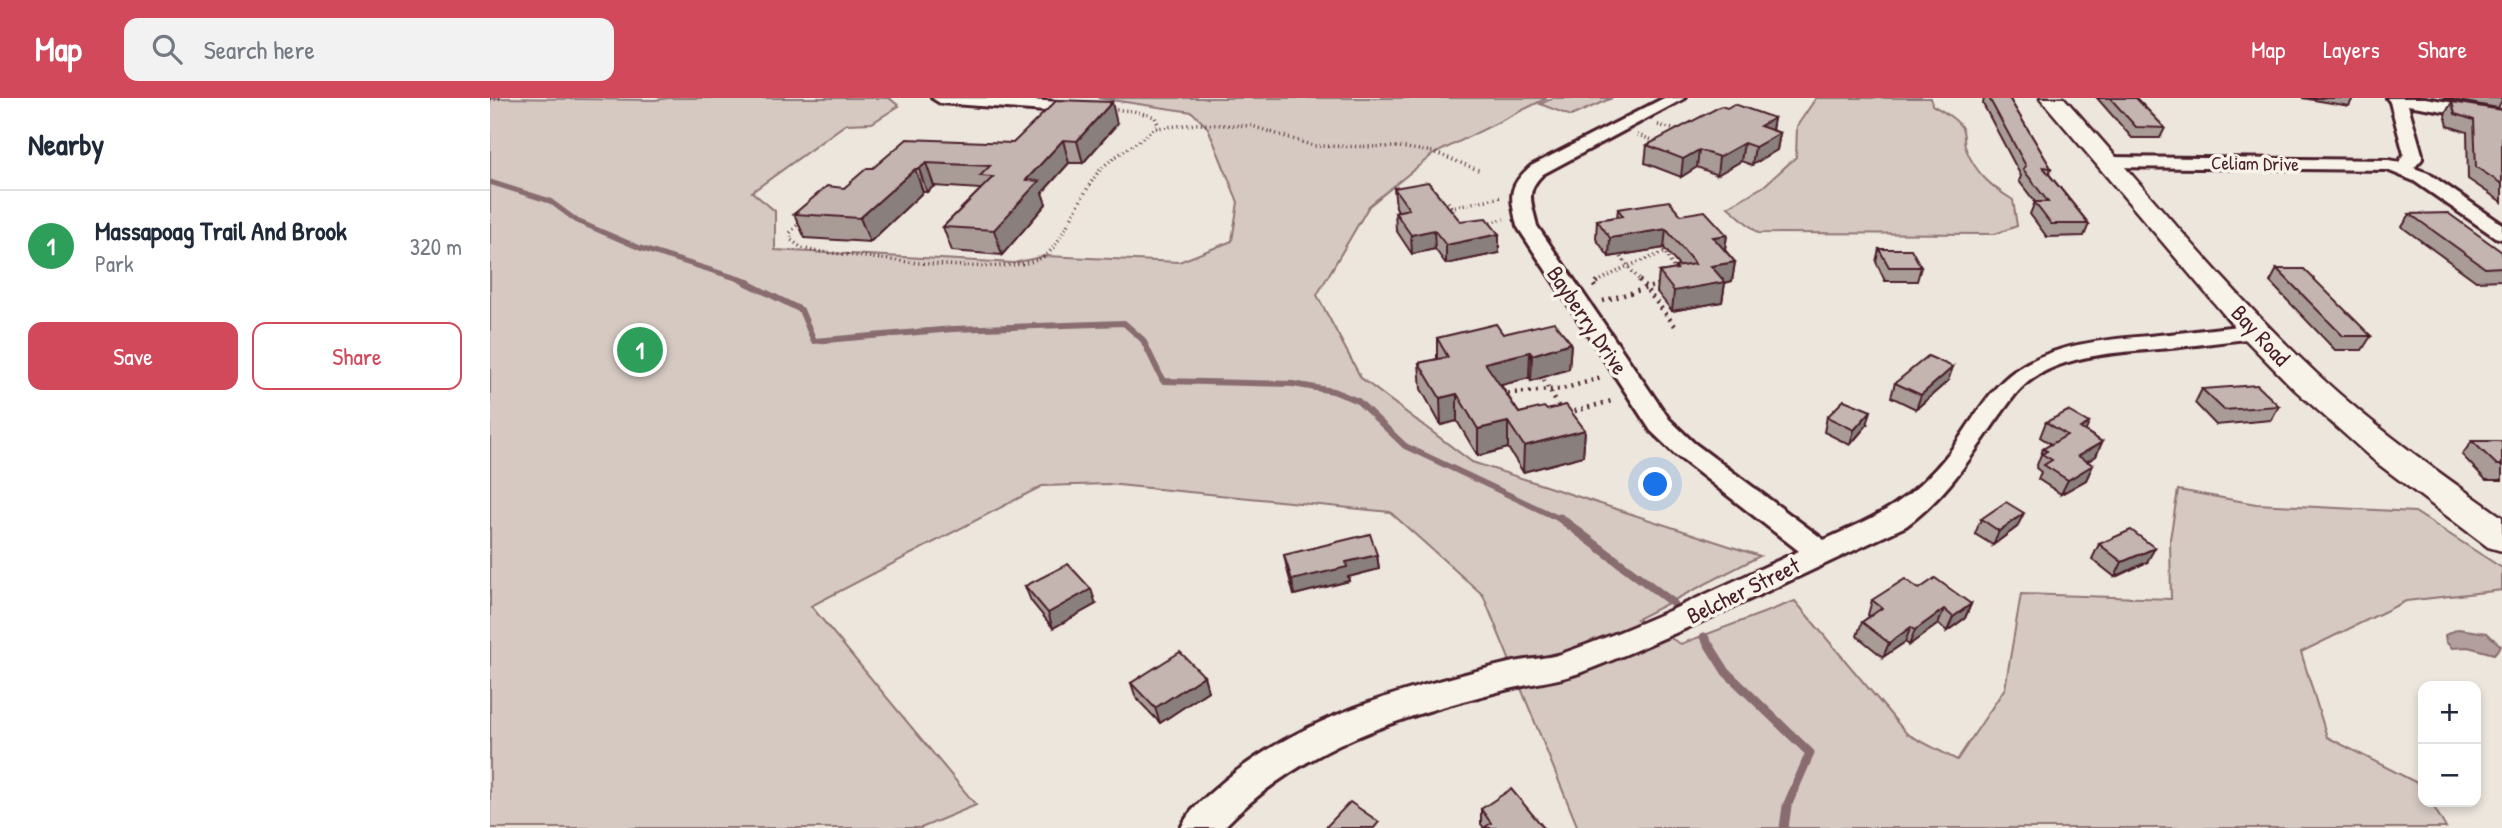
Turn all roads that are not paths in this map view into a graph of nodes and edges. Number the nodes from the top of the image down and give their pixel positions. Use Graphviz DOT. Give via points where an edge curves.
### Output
graph roads {
  1 [pos="940,98"];
  2 [pos="1677,98"];
  3 [pos="2052,98"];
  4 [pos="2397,98"];
  5 [pos="1107,109"];
  6 [pos="2502,116"];
  7 [pos="2108,162"];
  8 [pos="2402,169"];
  9 [pos="2502,233"];
  10 [pos="2255,331"];
  11 [pos="2502,537"];
  12 [pos="1822,553"];
  13 [pos="1199,828"];
  1 -- 5 [label="street"];
  2 -- 12 [label="street, Bayberry Drive" via="1531,174 1520,193 1524,219 1665,431"];
  3 -- 7 [label="main road, Bay Road"];
  4 -- 6 [label="street"];
  4 -- 8 [label="street" via="2413,154"];
  7 -- 8 [label="street, Celiam Drive" via="2376,164"];
  7 -- 10 [label="main road, Bay Road"];
  8 -- 9 [label="street, Celiam Drive" via="2421,177"];
  10 -- 11 [label="main road, Bay Road" via="2390,455"];
  10 -- 12 [label="street, Belcher Street" via="2086,350 2045,363 2008,388 1948,472 1918,503 1896,519"];
  12 -- 13 [label="street, Belcher Street" via="1672,624 1568,665 1489,682 1341,729 1276,762 1226,799"];
}
